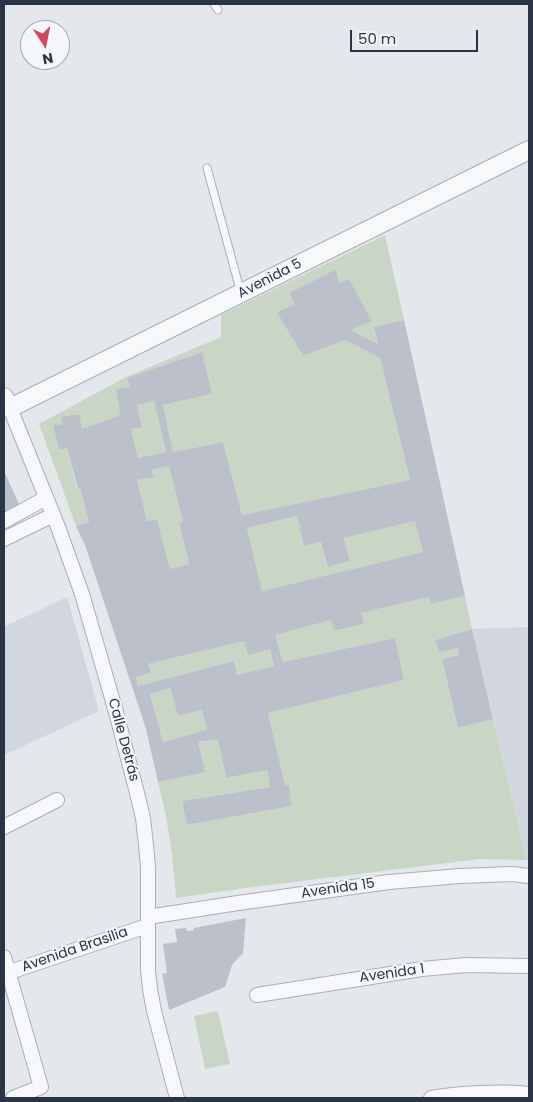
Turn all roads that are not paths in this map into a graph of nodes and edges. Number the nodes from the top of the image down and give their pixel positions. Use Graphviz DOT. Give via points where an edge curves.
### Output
graph roads {
  1 [pos="529,150"];
  2 [pos="207,168"];
  3 [pos="241,293"];
  4 [pos="7,402"];
  5 [pos="46,498"];
  6 [pos="53,515"];
  7 [pos="4,521"];
  8 [pos="4,539"];
  9 [pos="57,800"];
  10 [pos="4,828"];
  11 [pos="529,876"];
  12 [pos="148,921"];
  13 [pos="4,957"];
  14 [pos="529,966"];
  15 [pos="6,974"];
  16 [pos="257,995"];
  17 [pos="529,1094"];
  18 [pos="13,1098"];
  19 [pos="177,1098"];
  20 [pos="431,1098"];
  1 -- 3 [label="street, Avenida 5"];
  2 -- 3 [label="lane"];
  3 -- 4 [label="street, Avenida 5"];
  4 -- 5 [label="street, Calle Detrás"];
  5 -- 6 [label="street, Calle Detrás"];
  5 -- 7 [label="street"];
  6 -- 8 [label="street"];
  6 -- 12 [label="street, Calle Detrás" via="85,603 137,793 148,867"];
  9 -- 10 [label="street"];
  11 -- 12 [label="street, Avenida 15" via="460,876 388,882 238,903"];
  12 -- 15 [label="street, Avenida Brasilia"];
  12 -- 19 [label="street, Calle Detrás" via="150,989"];
  13 -- 15 [label="street"];
  14 -- 16 [label="street, Avenida 1" via="466,965 422,969"];
  15 -- 18 [label="street" via="41,1088"];
  17 -- 20 [label="street" via="488,1093"];
}
